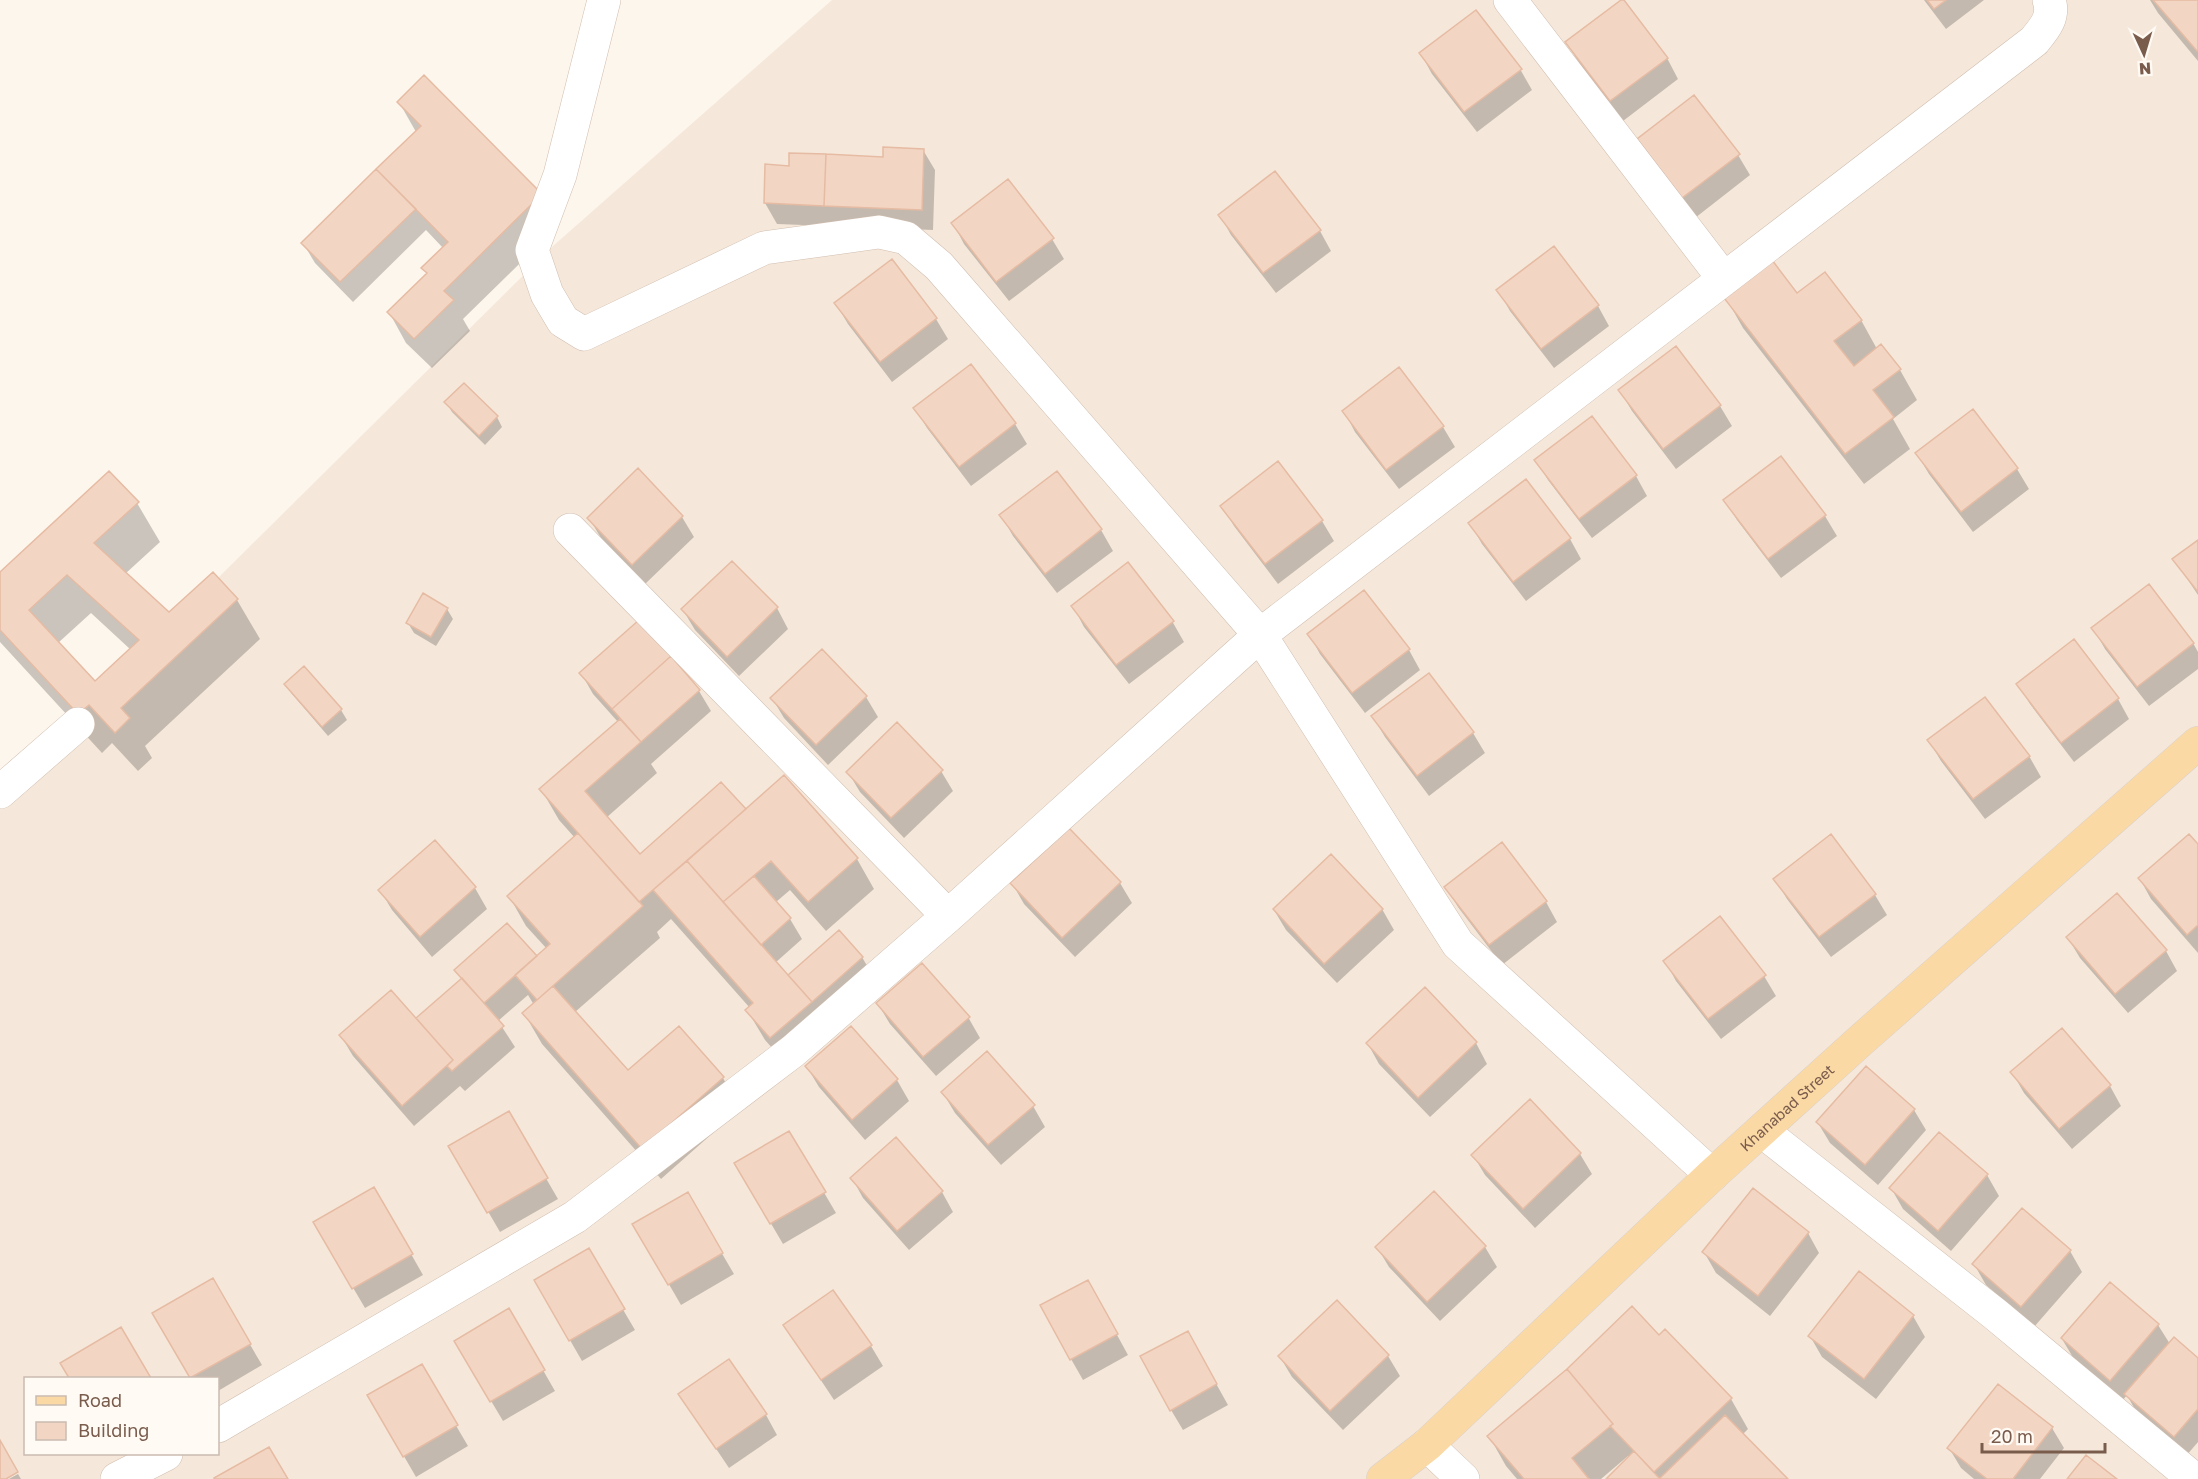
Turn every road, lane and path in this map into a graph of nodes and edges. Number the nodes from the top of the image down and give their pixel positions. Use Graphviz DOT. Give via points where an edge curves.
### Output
graph roads {
  1 [pos="604,0"];
  2 [pos="1510,0"];
  3 [pos="2049,0"];
  4 [pos="1724,279"];
  5 [pos="570,530"];
  6 [pos="1260,635"];
  7 [pos="78,724"];
  8 [pos="2198,743"];
  9 [pos="0,792"];
  10 [pos="948,916"];
  11 [pos="1762,1131"];
  12 [pos="1712,1175"];
  13 [pos="219,1425"];
  14 [pos="1427,1445"];
  15 [pos="164,1455"];
  16 [pos="117,1479"];
  17 [pos="1383,1479"];
  18 [pos="1463,1479"];
  19 [pos="2194,1479"];
  1 -- 6 [label="street" via="560,175 532,250 546,294 563,321 584,334 764,248 879,232 906,238 939,266"];
  2 -- 4 [label="street"];
  3 -- 4 [label="street" via="2049,23 2034,41"];
  4 -- 6 [label="street"];
  5 -- 10 [label="street"];
  6 -- 10 [label="street"];
  6 -- 12 [label="street" via="1458,944"];
  7 -- 9 [label="street"];
  8 -- 11 [label="main road, Khanabad Street"];
  10 -- 13 [label="street" via="793,1051 574,1217"];
  11 -- 12 [label="main road, Khanabad Street"];
  11 -- 19 [label="street" via="1995,1314"];
  12 -- 14 [label="main road, Khanabad Street"];
  14 -- 17 [label="main road, Khanabad Street"];
  14 -- 18 [label="street"];
  15 -- 16 [label="street"];
}
